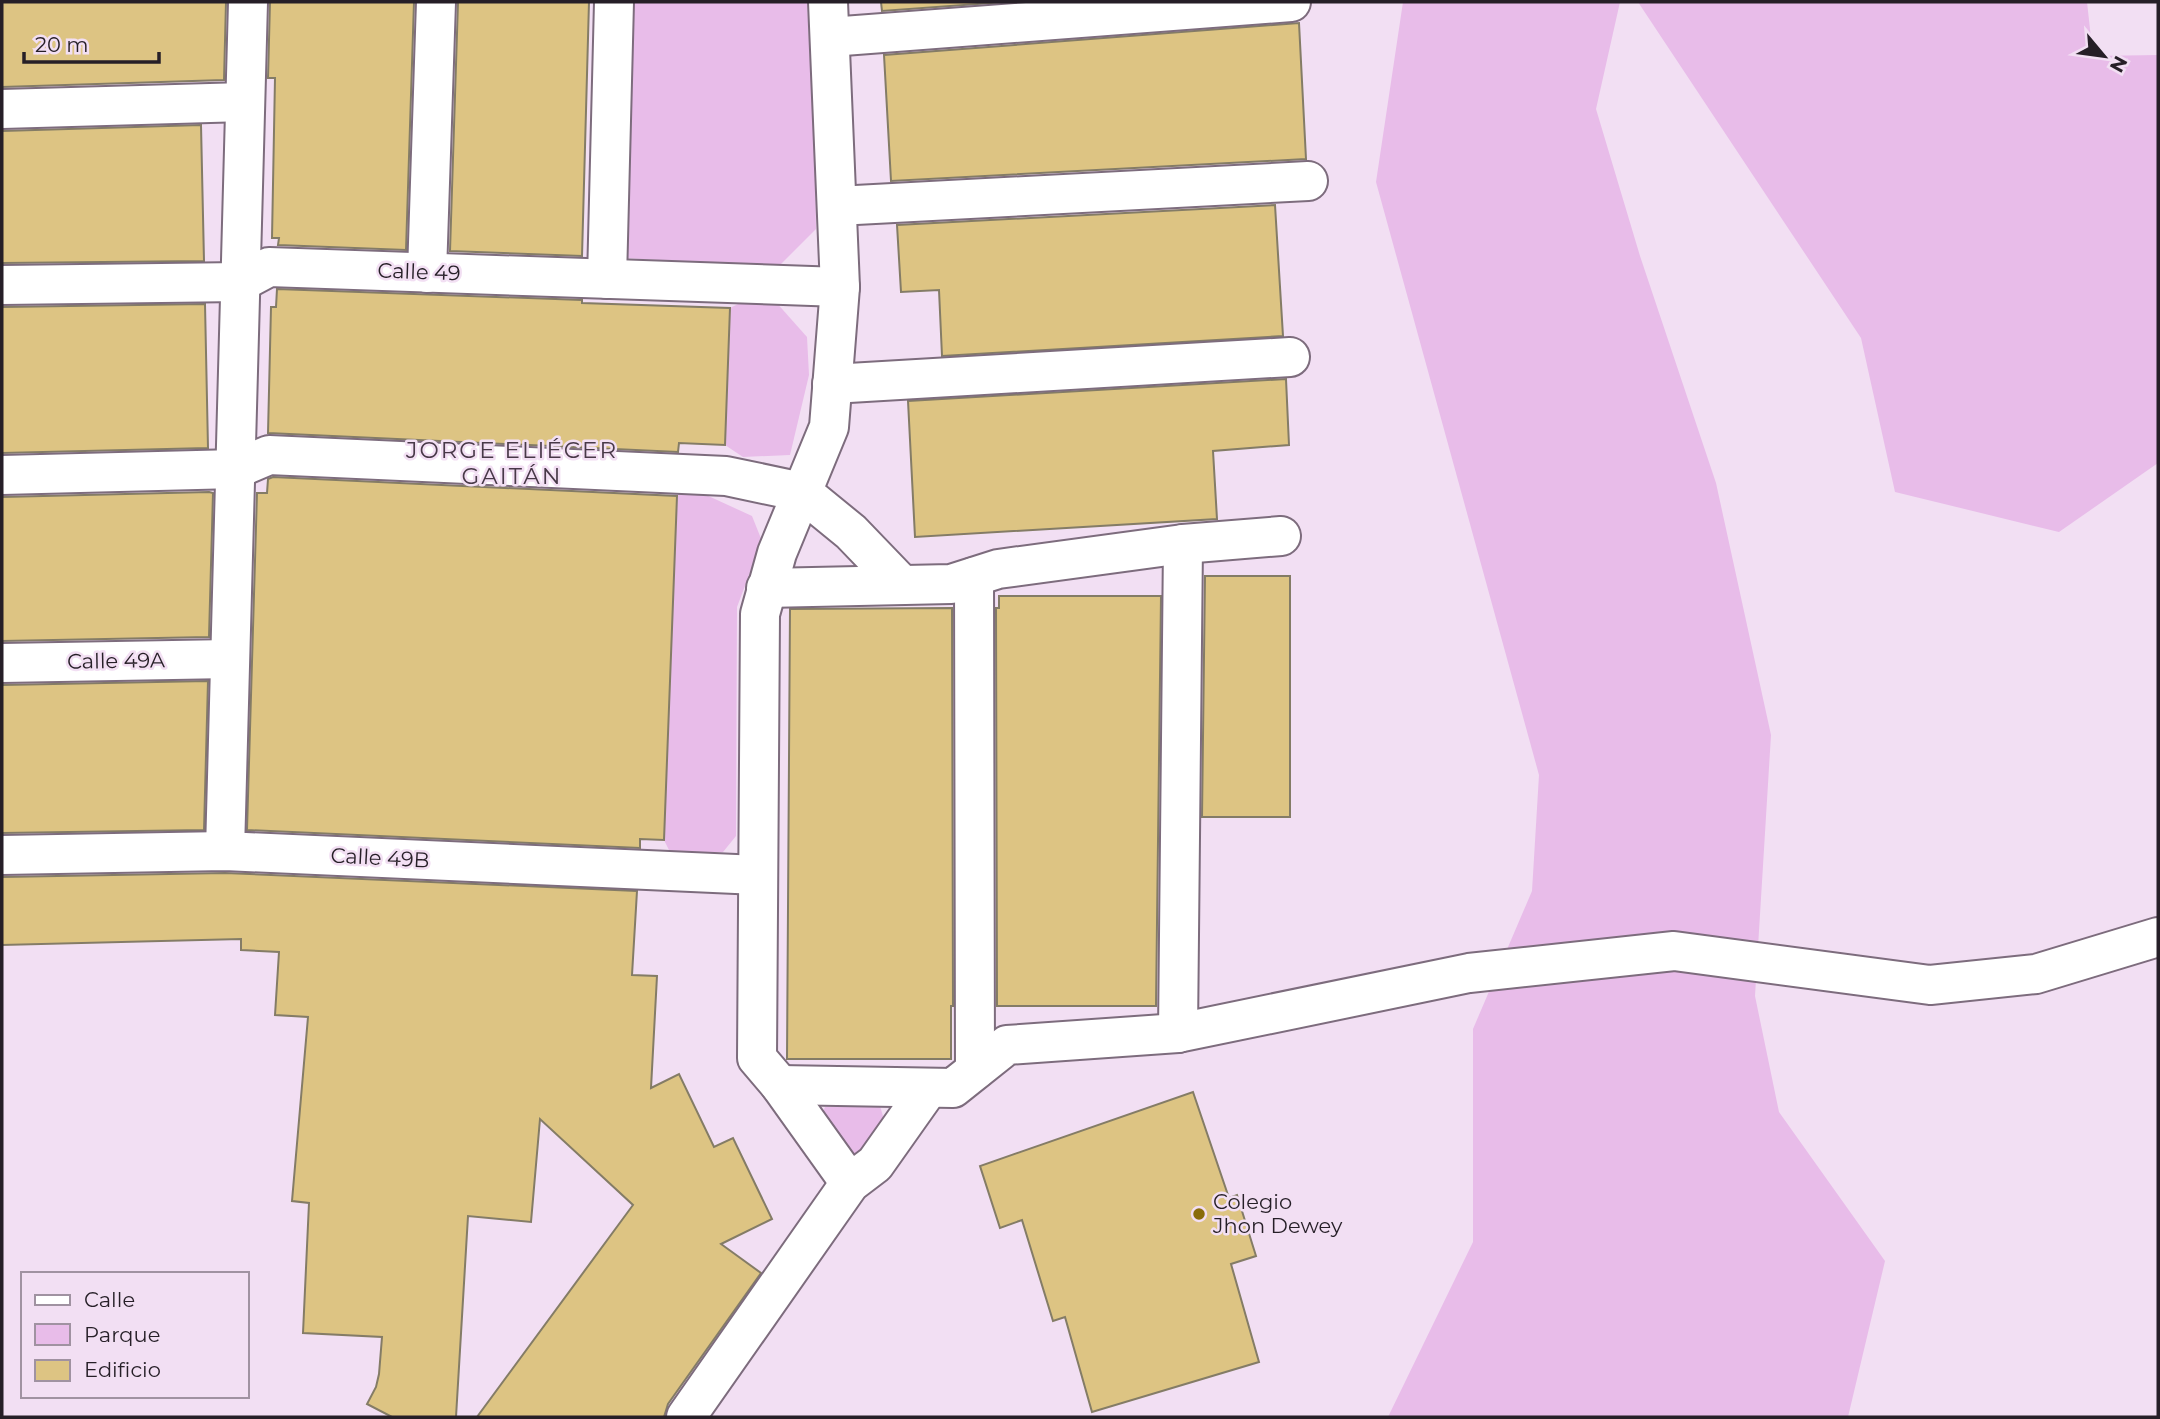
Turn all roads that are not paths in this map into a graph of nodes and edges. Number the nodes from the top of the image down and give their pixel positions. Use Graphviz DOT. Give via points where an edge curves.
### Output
graph roads {
  1 [pos="248,2"];
  2 [pos="436,2"];
  3 [pos="614,2"];
  4 [pos="1291,2"];
  5 [pos="829,20"];
  6 [pos="245,102"];
  7 [pos="2,109"];
  8 [pos="1308,181"];
  9 [pos="837,206"];
  10 [pos="427,273"];
  11 [pos="607,279"];
  12 [pos="241,282"];
  13 [pos="2,285"];
  14 [pos="840,287"];
  15 [pos="1290,357"];
  16 [pos="832,384"];
  17 [pos="236,469"];
  18 [pos="2,475"];
  19 [pos="802,492"];
  20 [pos="1281,536"];
  21 [pos="1183,544"];
  22 [pos="974,577"];
  23 [pos="902,585"];
  24 [pos="766,588"];
  25 [pos="230,659"];
  26 [pos="2,663"];
  27 [pos="225,851"];
  28 [pos="2,855"];
  29 [pos="758,875"];
  30 [pos="2158,937"];
  31 [pos="1178,1033"];
  32 [pos="975,1070"];
  33 [pos="780,1085"];
  34 [pos="928,1088"];
  35 [pos="850,1183"];
  36 [pos="686,1417"];
  1 -- 6 [label="street"];
  2 -- 10 [label="street"];
  3 -- 11 [label="street"];
  4 -- 5 [label="street"];
  5 -- 9 [label="street"];
  6 -- 7 [label="street"];
  6 -- 12 [label="street"];
  8 -- 9 [label="street"];
  9 -- 14 [label="street"];
  10 -- 11 [label="street, Calle 49"];
  10 -- 12 [label="street, Calle 49" via="269,267"];
  11 -- 14 [label="street, Calle 49"];
  12 -- 13 [label="street, Calle 49"];
  12 -- 17 [label="street"];
  14 -- 16 [label="street"];
  15 -- 16 [label="street"];
  16 -- 19 [label="street" via="829,427"];
  17 -- 18 [label="street"];
  17 -- 19 [label="street" via="269,455 726,476"];
  17 -- 25 [label="street"];
  19 -- 23 [label="street" via="851,531"];
  19 -- 24 [label="street"];
  20 -- 21 [label="street"];
  21 -- 22 [label="street" via="998,569"];
  21 -- 31 [label="street"];
  22 -- 23 [label="street" via="951,584"];
  22 -- 32 [label="street"];
  23 -- 24 [label="street"];
  24 -- 29 [label="street" via="760,614"];
  25 -- 26 [label="street, Calle 49A"];
  25 -- 27 [label="street"];
  27 -- 28 [label="street, Calle 49B"];
  27 -- 29 [label="street, Calle 49B"];
  29 -- 33 [label="street" via="757,1058"];
  30 -- 31 [label="street" via="2036,974 1930,985 1674,951 1469,973"];
  31 -- 32 [label="street" via="1007,1045"];
  32 -- 34 [label="street" via="953,1088"];
  33 -- 34 [label="street"];
  33 -- 35 [label="street"];
  34 -- 35 [label="street" via="875,1164"];
  35 -- 36 [label="street"];
}
